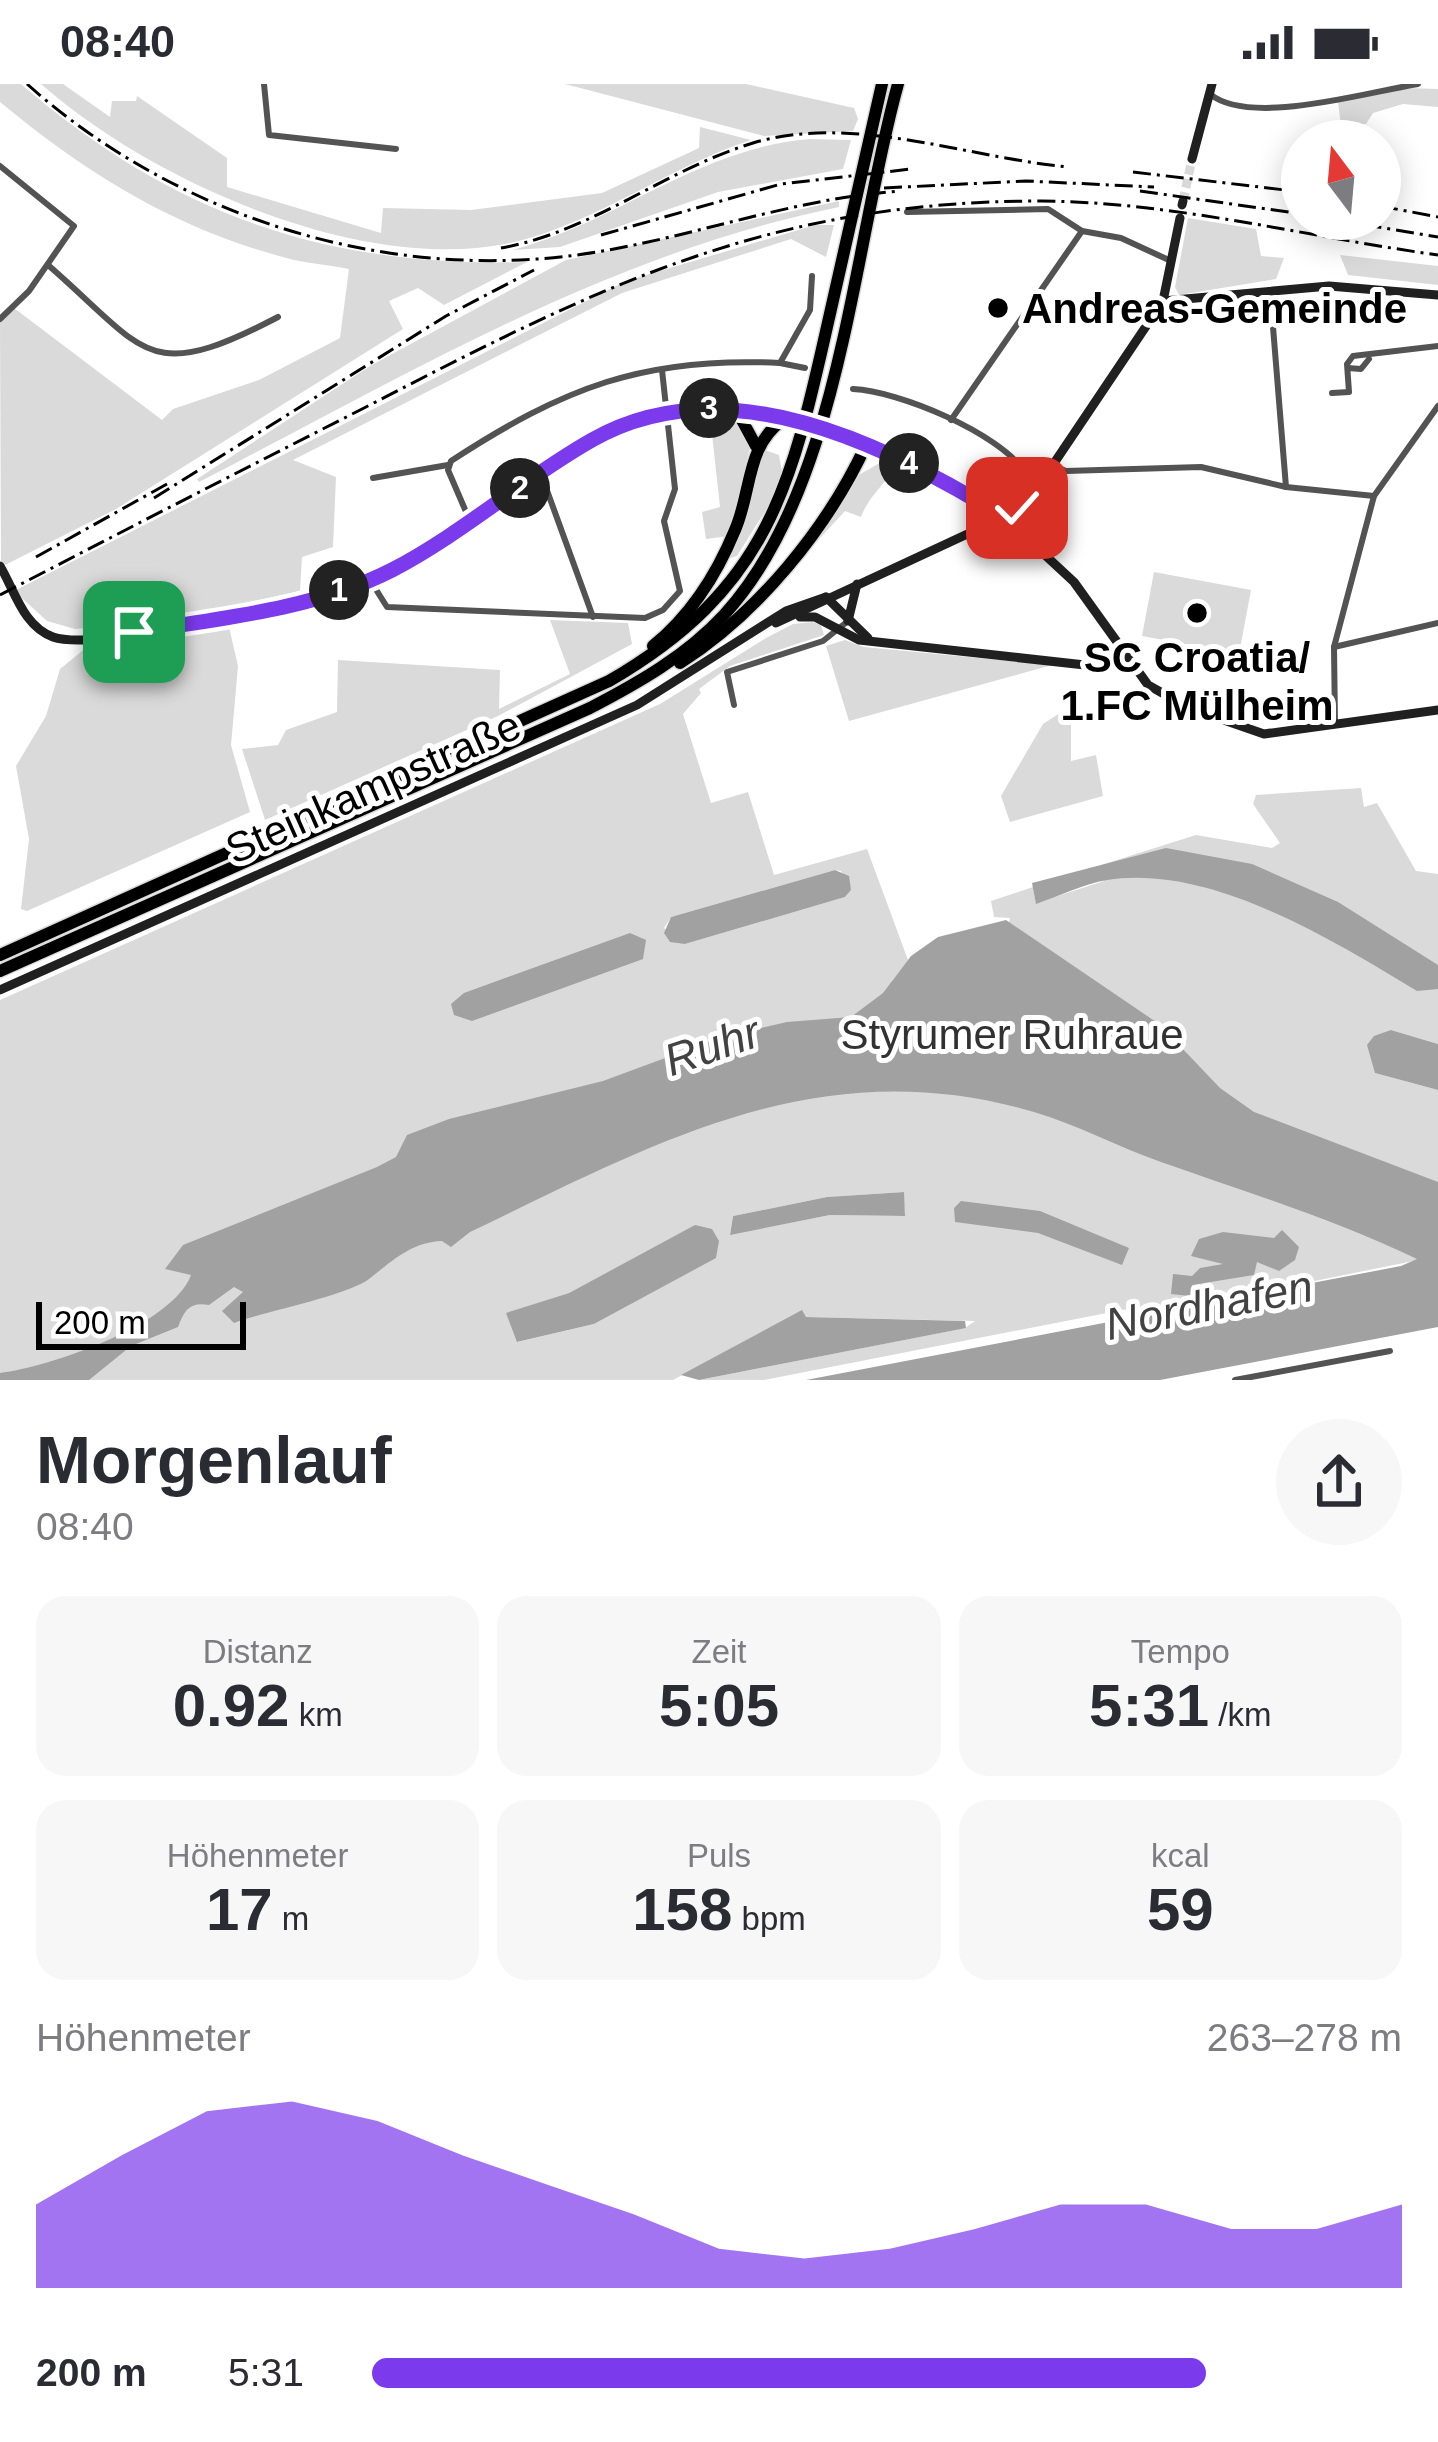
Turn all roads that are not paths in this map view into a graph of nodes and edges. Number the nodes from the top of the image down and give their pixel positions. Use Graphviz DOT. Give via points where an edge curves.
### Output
graph roads {
  1 [pos="264,84"];
  2 [pos="882,84"];
  3 [pos="898,84"];
  4 [pos="1418,84"];
  5 [pos="1206,86"];
  6 [pos="396,149"];
  7 [pos="1192,159"];
  8 [pos="0,166"];
  9 [pos="907,212"];
  10 [pos="1180,218"];
  11 [pos="1082,231"];
  12 [pos="1171,261"];
  13 [pos="48,265"];
  14 [pos="812,276"];
  15 [pos="1270,290"];
  16 [pos="1438,295"];
  17 [pos="1162,301"];
  18 [pos="278,317"];
  19 [pos="0,319"];
  20 [pos="1438,346"];
  21 [pos="1371,357"];
  22 [pos="780,363"];
  23 [pos="805,368"];
  24 [pos="1348,368"];
  25 [pos="662,370"];
  26 [pos="853,388"];
  27 [pos="1332,393"];
  28 [pos="1438,406"];
  29 [pos="737,411"];
  30 [pos="668,412"];
  31 [pos="1436,418"];
  32 [pos="787,420"];
  33 [pos="951,420"];
  34 [pos="866,445"];
  35 [pos="756,450"];
  36 [pos="448,465"];
  37 [pos="1054,466"];
  38 [pos="1025,472"];
  39 [pos="541,474"];
  40 [pos="373,478"];
  41 [pos="1286,487"];
  42 [pos="1375,496"];
  43 [pos="1004,517"];
  44 [pos="470,521"];
  45 [pos="0,566"];
  46 [pos="370,580"];
  47 [pos="857,584"];
  48 [pos="826,597"];
  49 [pos="593,617"];
  50 [pos="788,618"];
  51 [pos="1438,623"];
  52 [pos="843,625"];
  53 [pos="764,627"];
  54 [pos="1334,646"];
  55 [pos="1123,649"];
  56 [pos="609,681"];
  57 [pos="635,684"];
  58 [pos="734,705"];
  59 [pos="1438,710"];
  60 [pos="1335,725"];
  61 [pos="0,955"];
  62 [pos="0,970"];
  63 [pos="0,990"];
  64 [pos="1390,1351"];
  65 [pos="1234,1380"];
  1 -- 6 [label="street" via="269,135"];
  2 -- 56 [label="highway" via="786,489 743,568 713,604"];
  3 -- 57 [label="highway" via="800,494 756,576 723,616"];
  4 -- 5 [label="street" via="1264,108 1236,108"];
  5 -- 7 [label="street"];
  8 -- 13 [label="street" via="74,226"];
  9 -- 11 [label="street" via="1043,208"];
  10 -- 12 [label="street, Steinkampstraße"];
  11 -- 12 [label="street"];
  11 -- 33 [label="street"];
  12 -- 17 [label="street, Steinkampstraße"];
  13 -- 18 [label="street" via="114,326 171,356 209,349"];
  13 -- 19 [label="street"];
  14 -- 22 [label="street" via="811,310"];
  15 -- 16 [label="street"];
  15 -- 17 [label="street"];
  15 -- 41 [label="street"];
  17 -- 37 [label="street, Steinkampstraße"];
  20 -- 21 [label="street"];
  21 -- 24 [label="street" via="1361,369"];
  21 -- 24 [label="street" via="1354,356"];
  22 -- 23 [label="street"];
  22 -- 25 [label="street" via="715,360"];
  24 -- 27 [label="street" via="1348,392"];
  25 -- 30 [label="street"];
  25 -- 36 [label="street" via="557,397"];
  26 -- 33 [label="street"];
  28 -- 31 [label="street"];
  29 -- 30 [label="street"];
  29 -- 32 [label="street"];
  29 -- 35 [label="highway"];
  30 -- 39 [label="street" via="619,426"];
  30 -- 49 [label="street" via="674,489 664,521 680,591 645,618"];
  31 -- 42 [label="street"];
  32 -- 34 [label="street, bridge"];
  32 -- 35 [label="highway"];
  33 -- 38 [label="street"];
  34 -- 43 [label="street"];
  34 -- 57 [label="highway" via="765,591 692,655"];
  35 -- 56 [label="highway" via="717,570 660,641"];
  36 -- 40 [label="street"];
  36 -- 44 [label="street"];
  37 -- 41 [label="street" via="1201,467"];
  37 -- 43 [label="street, Steinkampstraße"];
  39 -- 44 [label="street"];
  39 -- 49 [label="street"];
  41 -- 42 [label="street"];
  42 -- 54 [label="street"];
  43 -- 47 [label="street, Steinkampstraße"];
  43 -- 55 [label="street" via="1074,582"];
  44 -- 46 [label="street"];
  45 -- 46 [label="street" via="33,624 72,640 222,617"];
  46 -- 49 [label="street" via="387,607"];
  47 -- 48 [label="street, Steinkampstraße"];
  47 -- 52 [label="street"];
  48 -- 50 [label="street, Steinkampstraße"];
  48 -- 52 [label="street"];
  48 -- 53 [label="street, Steinkampstraße"];
  50 -- 52 [label="street"];
  50 -- 53 [label="street, Steinkampstraße"];
  51 -- 54 [label="street"];
  52 -- 55 [label="street" via="872,641 1092,666"];
  52 -- 58 [label="street" via="823,641 727,672"];
  53 -- 63 [label="street, Steinkampstraße" via="637,705"];
  54 -- 60 [label="street"];
  55 -- 60 [label="street" via="1156,692 1224,724 1264,734"];
  56 -- 61 [label="highway"];
  57 -- 62 [label="highway"];
  59 -- 60 [label="street"];
  64 -- 65 [label="street"];
}
